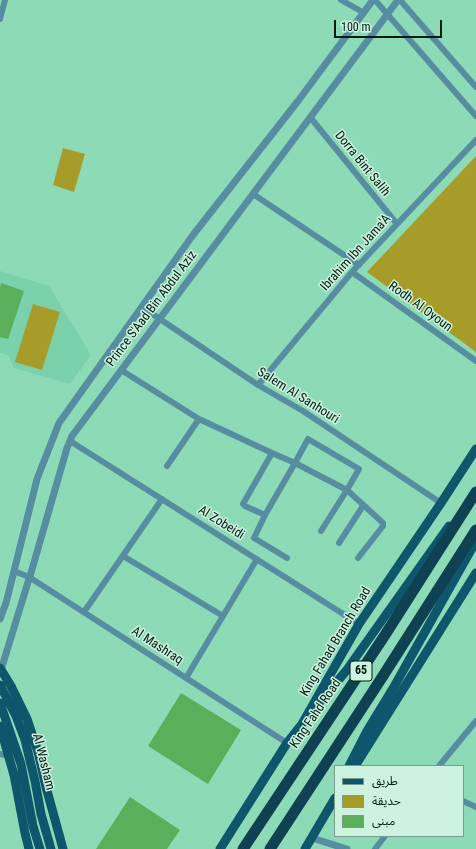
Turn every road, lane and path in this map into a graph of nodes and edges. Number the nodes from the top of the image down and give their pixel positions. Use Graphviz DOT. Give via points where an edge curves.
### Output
graph roads {
  1 [pos="5,0"];
  2 [pos="341,0"];
  3 [pos="374,0"];
  4 [pos="399,0"];
  5 [pos="364,13"];
  6 [pos="388,14"];
  7 [pos="0,19"];
  8 [pos="476,88"];
  9 [pos="476,116"];
  10 [pos="310,117"];
  11 [pos="476,140"];
  12 [pos="253,194"];
  13 [pos="397,224"];
  14 [pos="358,265"];
  15 [pos="352,272"];
  16 [pos="142,307"];
  17 [pos="159,319"];
  18 [pos="476,361"];
  19 [pos="121,370"];
  20 [pos="258,385"];
  21 [pos="200,419"];
  22 [pos="70,441"];
  23 [pos="476,449"];
  24 [pos="272,453"];
  25 [pos="296,463"];
  26 [pos="167,466"];
  27 [pos="476,487"];
  28 [pos="347,490"];
  29 [pos="476,492"];
  30 [pos="162,499"];
  31 [pos="441,503"];
  32 [pos="363,506"];
  33 [pos="265,515"];
  34 [pos="476,530"];
  35 [pos="321,531"];
  36 [pos="476,541"];
  37 [pos="339,543"];
  38 [pos="122,556"];
  39 [pos="287,558"];
  40 [pos="358,558"];
  41 [pos="257,559"];
  42 [pos="14,571"];
  43 [pos="475,576"];
  44 [pos="30,577"];
  45 [pos="84,612"];
  46 [pos="223,616"];
  47 [pos="0,619"];
  48 [pos="359,624"];
  49 [pos="0,669"];
  50 [pos="186,678"];
  51 [pos="0,685"];
  52 [pos="0,703"];
  53 [pos="476,721"];
  54 [pos="302,724"];
  55 [pos="0,726"];
  56 [pos="288,743"];
  57 [pos="5,755"];
  58 [pos="350,765"];
  59 [pos="356,765"];
  60 [pos="440,765"];
  61 [pos="334,795"];
  62 [pos="334,800"];
  63 [pos="464,802"];
  64 [pos="476,808"];
  65 [pos="318,826"];
  66 [pos="384,837"];
  67 [pos="312,838"];
  68 [pos="50,848"];
  69 [pos="29,849"];
  70 [pos="40,849"];
  71 [pos="63,849"];
  72 [pos="220,849"];
  73 [pos="243,849"];
  74 [pos="270,849"];
  75 [pos="305,849"];
  76 [pos="346,849"];
  77 [pos="375,849"];
  1 -- 7 [label="street"];
  2 -- 5 [label="street"];
  3 -- 5 [label="street, Prince S'Aad Bin Abdul Aziz"];
  3 -- 6 [label="street"];
  4 -- 6 [label="street, Prince S'Aad Bin Abdul Aziz"];
  4 -- 8 [label="street"];
  5 -- 16 [label="street, Prince S'Aad Bin Abdul Aziz"];
  6 -- 9 [label="street"];
  6 -- 10 [label="street, Prince S'Aad Bin Abdul Aziz"];
  10 -- 12 [label="street, Prince S'Aad Bin Abdul Aziz"];
  10 -- 13 [label="street, Dorra Bint Salih"];
  11 -- 13 [label="street, Ibrahim Ibn Jama'A"];
  12 -- 14 [label="street"];
  12 -- 17 [label="street, Prince S'Aad Bin Abdul Aziz"];
  13 -- 14 [label="street, Ibrahim Ibn Jama'A"];
  14 -- 15 [label="street, Ibrahim Ibn Jama'A"];
  15 -- 18 [label="street, Rodh Al Oyoun"];
  15 -- 20 [label="street, Ibrahim Ibn Jama'A"];
  16 -- 17 [label="street, Salem Al Sanhouri"];
  16 -- 42 [label="street, Prince S'Aad Bin Abdul Aziz" via="59,423 37,479"];
  17 -- 19 [label="street, Prince S'Aad Bin Abdul Aziz"];
  17 -- 20 [label="street, Salem Al Sanhouri"];
  19 -- 21 [label="street"];
  19 -- 22 [label="street, Prince S'Aad Bin Abdul Aziz"];
  20 -- 31 [label="street, Salem Al Sanhouri" via="303,411"];
  21 -- 24 [label="street"];
  21 -- 26 [label="street"];
  22 -- 30 [label="street, Al Zobeidi"];
  22 -- 44 [label="street, Prince S'Aad Bin Abdul Aziz"];
  23 -- 31 [label="main road, King Fahad Branch Road"];
  24 -- 25 [label="street"];
  24 -- 33 [label="street" via="243,504"];
  25 -- 28 [label="street"];
  25 -- 28 [label="street" via="310,439 359,468"];
  25 -- 33 [label="street"];
  27 -- 54 [label="main road" via="346,671"];
  28 -- 32 [label="street"];
  28 -- 35 [label="street"];
  29 -- 73 [label="highway, King Fahd Road / 65"];
  30 -- 38 [label="street"];
  30 -- 41 [label="street, Al Zobeidi"];
  31 -- 48 [label="main road, King Fahad Branch Road"];
  32 -- 37 [label="street"];
  32 -- 40 [label="street" via="383,523 383,526"];
  33 -- 39 [label="street" via="254,538"];
  34 -- 74 [label="highway, 65"];
  36 -- 58 [label="main road"];
  38 -- 45 [label="street"];
  38 -- 46 [label="street"];
  41 -- 46 [label="street"];
  41 -- 48 [label="street, Al Zobeidi"];
  42 -- 44 [label="street, Al Mashraq"];
  42 -- 47 [label="street, Prince S'Aad Bin Abdul Aziz"];
  43 -- 59 [label="main road"];
  44 -- 45 [label="street, Al Mashraq"];
  44 -- 49 [label="street, Prince S'Aad Bin Abdul Aziz"];
  45 -- 50 [label="street, Al Mashraq"];
  46 -- 50 [label="street"];
  48 -- 54 [label="main road, King Fahad Branch Road"];
  49 -- 71 [label="main road" via="27,719"];
  50 -- 56 [label="street, Al Mashraq"];
  51 -- 68 [label="main road, Al Washam" via="25,740"];
  52 -- 70 [label="main road, Al Washam" via="21,764"];
  53 -- 60 [label="street"];
  54 -- 56 [label="main road, King Fahad Branch Road"];
  55 -- 57 [label="main road"];
  56 -- 72 [label="main road, King Fahad Branch Road"];
  57 -- 69 [label="main road" via="14,775"];
  61 -- 65 [label="main road"];
  62 -- 65 [label="main road"];
  63 -- 64 [label="street"];
  65 -- 67 [label="main road"];
  66 -- 77 [label="street"];
  67 -- 75 [label="main road"];
  67 -- 76 [label="street"];
}
